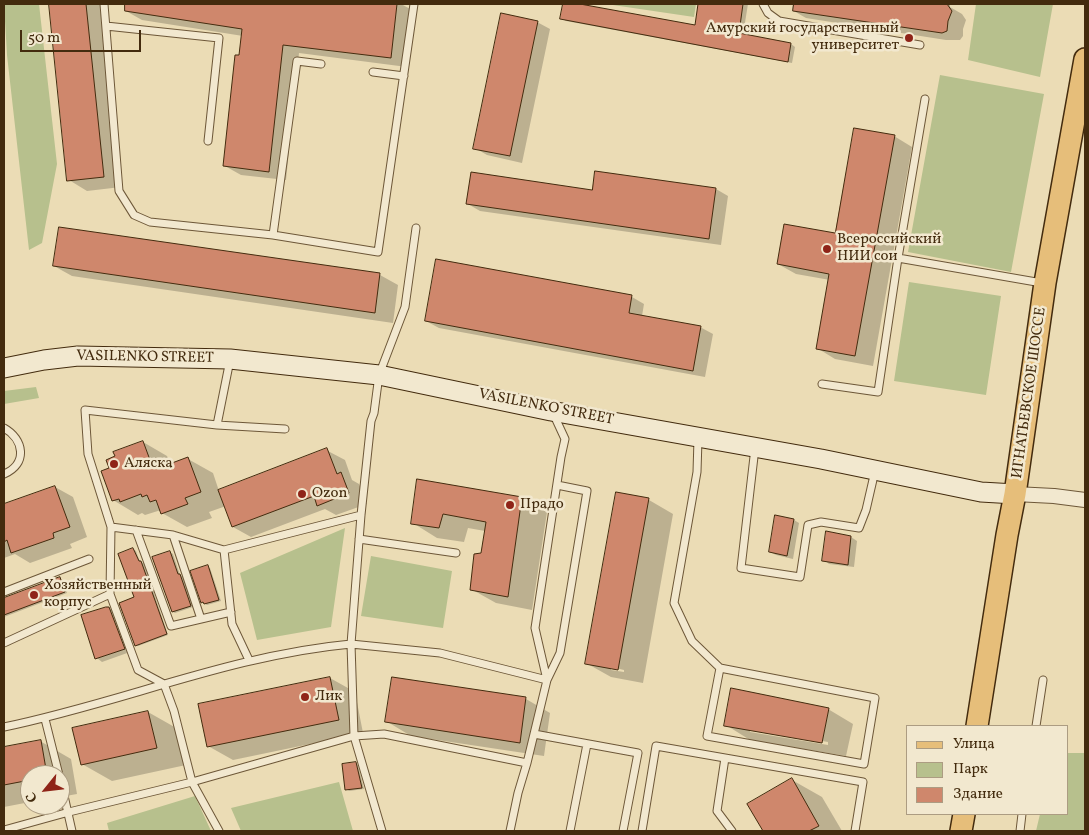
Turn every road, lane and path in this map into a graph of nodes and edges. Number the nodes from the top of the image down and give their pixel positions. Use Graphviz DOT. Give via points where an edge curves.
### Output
graph roads {
  1 [pos="104,4"];
  2 [pos="414,4"];
  3 [pos="763,4"];
  4 [pos="106,26"];
  5 [pos="920,45"];
  6 [pos="1085,59"];
  7 [pos="321,64"];
  8 [pos="374,72"];
  9 [pos="404,76"];
  10 [pos="924,99"];
  11 [pos="208,140"];
  12 [pos="416,228"];
  13 [pos="272,235"];
  14 [pos="898,258"];
  15 [pos="1045,283"];
  16 [pos="230,360"];
  17 [pos="4,368"];
  18 [pos="379,375"];
  19 [pos="822,384"];
  20 [pos="552,410"];
  21 [pos="217,425"];
  22 [pos="4,428"];
  23 [pos="286,429"];
  24 [pos="698,436"];
  25 [pos="755,448"];
  26 [pos="875,470"];
  27 [pos="4,474"];
  28 [pos="557,485"];
  29 [pos="1015,494"];
  30 [pos="1085,500"];
  31 [pos="361,515"];
  32 [pos="111,527"];
  33 [pos="136,530"];
  34 [pos="173,535"];
  35 [pos="359,539"];
  36 [pos="224,550"];
  37 [pos="456,553"];
  38 [pos="89,559"];
  39 [pos="4,592"];
  40 [pos="110,594"];
  41 [pos="231,612"];
  42 [pos="201,619"];
  43 [pos="4,642"];
  44 [pos="351,644"];
  45 [pos="249,660"];
  46 [pos="720,668"];
  47 [pos="547,680"];
  48 [pos="1043,680"];
  49 [pos="164,684"];
  50 [pos="45,719"];
  51 [pos="977,725"];
  52 [pos="1036,725"];
  53 [pos="4,727"];
  54 [pos="534,734"];
  55 [pos="354,736"];
  56 [pos="587,744"];
  57 [pos="725,758"];
  58 [pos="527,762"];
  59 [pos="57,765"];
  60 [pos="192,782"];
  61 [pos="70,812"];
  62 [pos="58,815"];
  63 [pos="69,815"];
  64 [pos="964,815"];
  65 [pos="1022,815"];
  66 [pos="4,830"];
  67 [pos="72,831"];
  68 [pos="219,831"];
  69 [pos="382,831"];
  70 [pos="510,831"];
  71 [pos="570,831"];
  72 [pos="623,831"];
  73 [pos="642,831"];
  74 [pos="732,831"];
  75 [pos="855,831"];
  76 [pos="961,831"];
  77 [pos="1020,831"];
  1 -- 4 [label="lane"];
  2 -- 9 [label="lane"];
  3 -- 5 [label="lane" via="768,13 779,21"];
  4 -- 11 [label="lane" via="219,38"];
  4 -- 13 [label="lane" via="119,191 134,214 150,222"];
  6 -- 15 [label="main road, ИГНАТЬЕВСКОЕ ШОССЕ"];
  7 -- 13 [label="lane" via="296,61"];
  8 -- 9 [label="lane"];
  9 -- 13 [label="lane" via="378,252"];
  10 -- 14 [label="lane"];
  12 -- 18 [label="lane" via="405,308"];
  14 -- 15 [label="lane"];
  14 -- 19 [label="lane" via="878,392"];
  15 -- 29 [label="main road, ИГНАТЬЕВСКОЕ ШОССЕ"];
  16 -- 17 [label="main road, VASILENKO STREET" via="78,356"];
  16 -- 18 [label="main road, VASILENKO STREET"];
  16 -- 21 [label="lane"];
  18 -- 20 [label="main road, VASILENKO STREET"];
  18 -- 31 [label="lane"];
  20 -- 24 [label="main road, VASILENKO STREET"];
  20 -- 28 [label="lane" via="566,439"];
  21 -- 23 [label="lane"];
  21 -- 32 [label="lane" via="85,410 88,454"];
  22 -- 27 [label="lane" via="18,440 21,451 19,462"];
  24 -- 25 [label="main road, VASILENKO STREET"];
  24 -- 46 [label="lane" via="697,472 674,603 692,641"];
  25 -- 26 [label="main road, VASILENKO STREET"];
  25 -- 26 [label="lane" via="741,568 800,577 808,525 821,522 859,528"];
  26 -- 29 [label="main road, VASILENKO STREET" via="980,492"];
  28 -- 47 [label="lane" via="535,628"];
  28 -- 47 [label="lane" via="586,491 560,653"];
  29 -- 30 [label="street, VASILENKO STREET"];
  29 -- 51 [label="main road, ИГНАТЬЕВСКОЕ ШОССЕ"];
  31 -- 35 [label="lane"];
  31 -- 36 [label="lane"];
  32 -- 33 [label="lane"];
  32 -- 40 [label="lane"];
  33 -- 34 [label="lane"];
  33 -- 42 [label="lane" via="172,626"];
  34 -- 36 [label="lane"];
  34 -- 42 [label="lane"];
  35 -- 37 [label="lane"];
  35 -- 44 [label="lane"];
  36 -- 41 [label="lane"];
  38 -- 39 [label="lane"];
  40 -- 43 [label="lane"];
  40 -- 49 [label="lane" via="138,670"];
  41 -- 42 [label="lane"];
  41 -- 45 [label="lane" via="232,624"];
  44 -- 45 [label="lane"];
  44 -- 47 [label="lane" via="440,653"];
  44 -- 55 [label="lane"];
  45 -- 49 [label="lane"];
  46 -- 46 [label="lane" via="875,698 864,764 707,736"];
  47 -- 54 [label="lane"];
  48 -- 52 [label="lane"];
  49 -- 50 [label="lane"];
  49 -- 60 [label="lane"];
  50 -- 53 [label="lane"];
  50 -- 59 [label="lane"];
  54 -- 56 [label="lane"];
  54 -- 58 [label="lane"];
  55 -- 58 [label="lane" via="384,734"];
  55 -- 60 [label="lane"];
  55 -- 69 [label="lane"];
  56 -- 71 [label="lane"];
  56 -- 72 [label="lane" via="638,754"];
  57 -- 73 [label="lane" via="656,746"];
  57 -- 74 [label="lane" via="717,811"];
  57 -- 75 [label="lane" via="863,782"];
  58 -- 70 [label="lane"];
  60 -- 61 [label="lane"];
  60 -- 68 [label="lane"];
  62 -- 66 [label="lane"];
  63 -- 67 [label="lane"];
  64 -- 76 [label="main road"];
  65 -- 77 [label="lane"];
}
